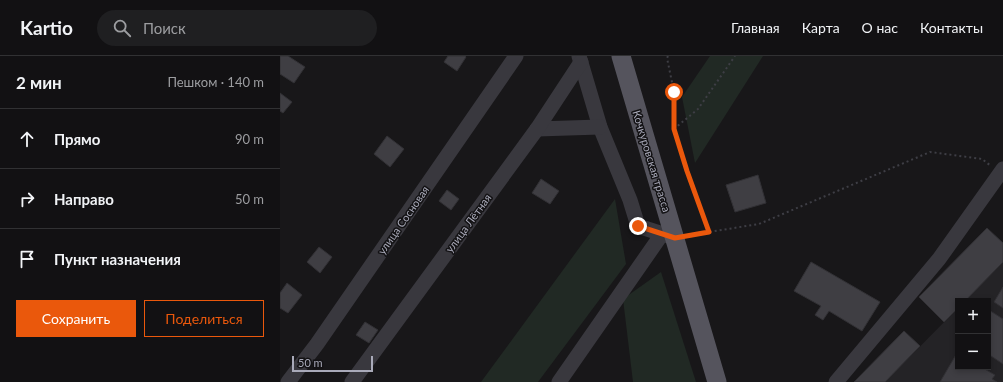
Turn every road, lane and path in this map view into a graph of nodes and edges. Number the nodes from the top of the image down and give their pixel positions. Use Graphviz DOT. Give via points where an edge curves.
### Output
graph roads {
  1 [pos="516,56"];
  2 [pos="620,56"];
  3 [pos="668,56"];
  4 [pos="735,56"];
  5 [pos="580,59"];
  6 [pos="600,127"];
  7 [pos="537,129"];
  8 [pos="674,129"];
  9 [pos="1001,171"];
  10 [pos="709,232"];
  11 [pos="668,236"];
  12 [pos="288,382"];
  13 [pos="352,382"];
  14 [pos="559,382"];
  15 [pos="717,382"];
  16 [pos="836,382"];
  1 -- 12 [label="lane, улица Сосновая"];
  2 -- 11 [label="main road, Кочкуровская трасса"];
  3 -- 8 [label="path" via="674,92"];
  4 -- 8 [label="path" via="698,109"];
  5 -- 6 [label="lane"];
  5 -- 7 [label="lane, улица Лётная"];
  6 -- 7 [label="lane"];
  6 -- 11 [label="lane" via="638,226"];
  7 -- 13 [label="lane, улица Лётная"];
  8 -- 10 [label="path"];
  9 -- 10 [label="path" via="982,159 930,152 759,224"];
  9 -- 16 [label="lane" via="939,258"];
  10 -- 11 [label="path"];
  11 -- 14 [label="lane"];
  11 -- 15 [label="main road, Кочкуровская трасса"];
}
